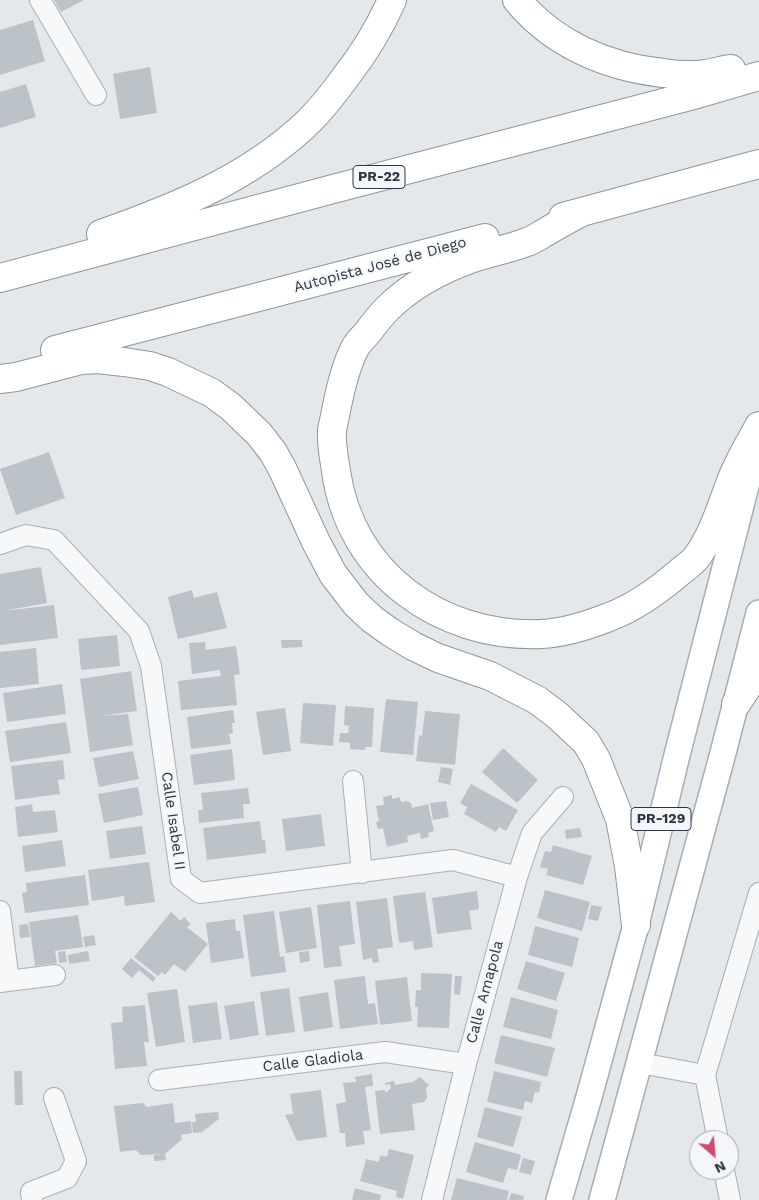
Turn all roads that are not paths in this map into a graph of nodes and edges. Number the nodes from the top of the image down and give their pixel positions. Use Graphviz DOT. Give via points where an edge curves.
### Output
graph roads {
  1 [pos="40,0"];
  2 [pos="392,0"];
  3 [pos="517,0"];
  4 [pos="759,70"];
  5 [pos="759,76"];
  6 [pos="96,95"];
  7 [pos="755,165"];
  8 [pos="580,213"];
  9 [pos="0,267"];
  10 [pos="0,278"];
  11 [pos="0,366"];
  12 [pos="0,379"];
  13 [pos="759,426"];
  14 [pos="759,437"];
  15 [pos="0,544"];
  16 [pos="759,614"];
  17 [pos="759,669"];
  18 [pos="736,704"];
  19 [pos="353,781"];
  20 [pos="564,797"];
  21 [pos="362,873"];
  22 [pos="517,877"];
  23 [pos="759,893"];
  24 [pos="0,911"];
  25 [pos="636,925"];
  26 [pos="55,975"];
  27 [pos="5,982"];
  28 [pos="640,1063"];
  29 [pos="466,1064"];
  30 [pos="705,1074"];
  31 [pos="159,1080"];
  32 [pos="54,1098"];
  33 [pos="716,1130"];
  34 [pos="726,1180"];
  35 [pos="32,1200"];
  36 [pos="432,1200"];
  37 [pos="559,1200"];
  38 [pos="602,1200"];
  39 [pos="730,1200"];
  1 -- 6 [label="street"];
  2 -- 9 [label="highway" via="374,36 333,94 281,146 245,171 165,210 90,237 22,255"];
  3 -- 4 [label="highway" via="547,30 591,56 618,65 681,75 746,66"];
  5 -- 10 [label="highway, PR-22"];
  7 -- 8 [label="highway, Autopista José de Diego"];
  8 -- 11 [label="highway, Autopista José de Diego"];
  8 -- 13 [label="highway" via="528,242 472,258 421,281 386,311 356,347 338,399 332,432 334,460 346,512 356,536 374,562 418,601 463,624 490,630 542,634 593,623 643,600 696,559"];
  12 -- 25 [label="highway" via="81,360 124,362 168,372 212,393 231,407 274,452 333,574 356,604 413,646 490,676 538,700 586,742 596,758 620,819"];
  14 -- 25 [label="main road, PR-129"];
  15 -- 21 [label="street, Calle Isabel II" via="26,535 54,540 139,631 151,666 181,878 200,893"];
  16 -- 18 [label="main road, PR-129"];
  17 -- 18 [label="highway"];
  18 -- 28 [label="main road, PR-129"];
  19 -- 21 [label="street"];
  20 -- 22 [label="street, Calle Amapola" via="532,833"];
  21 -- 22 [label="street, Calle Isabel II" via="453,860"];
  22 -- 29 [label="street, Calle Amapola"];
  23 -- 30 [label="street"];
  24 -- 27 [label="street"];
  25 -- 37 [label="main road, PR-129"];
  26 -- 27 [label="street"];
  28 -- 30 [label="street"];
  28 -- 38 [label="main road, PR-129"];
  29 -- 31 [label="street, Calle Gladiola" via="385,1052"];
  29 -- 36 [label="street, Calle Amapola"];
  30 -- 33 [label="street"];
  32 -- 35 [label="street" via="76,1161 67,1178 31,1192"];
  34 -- 39 [label="street"];
}
